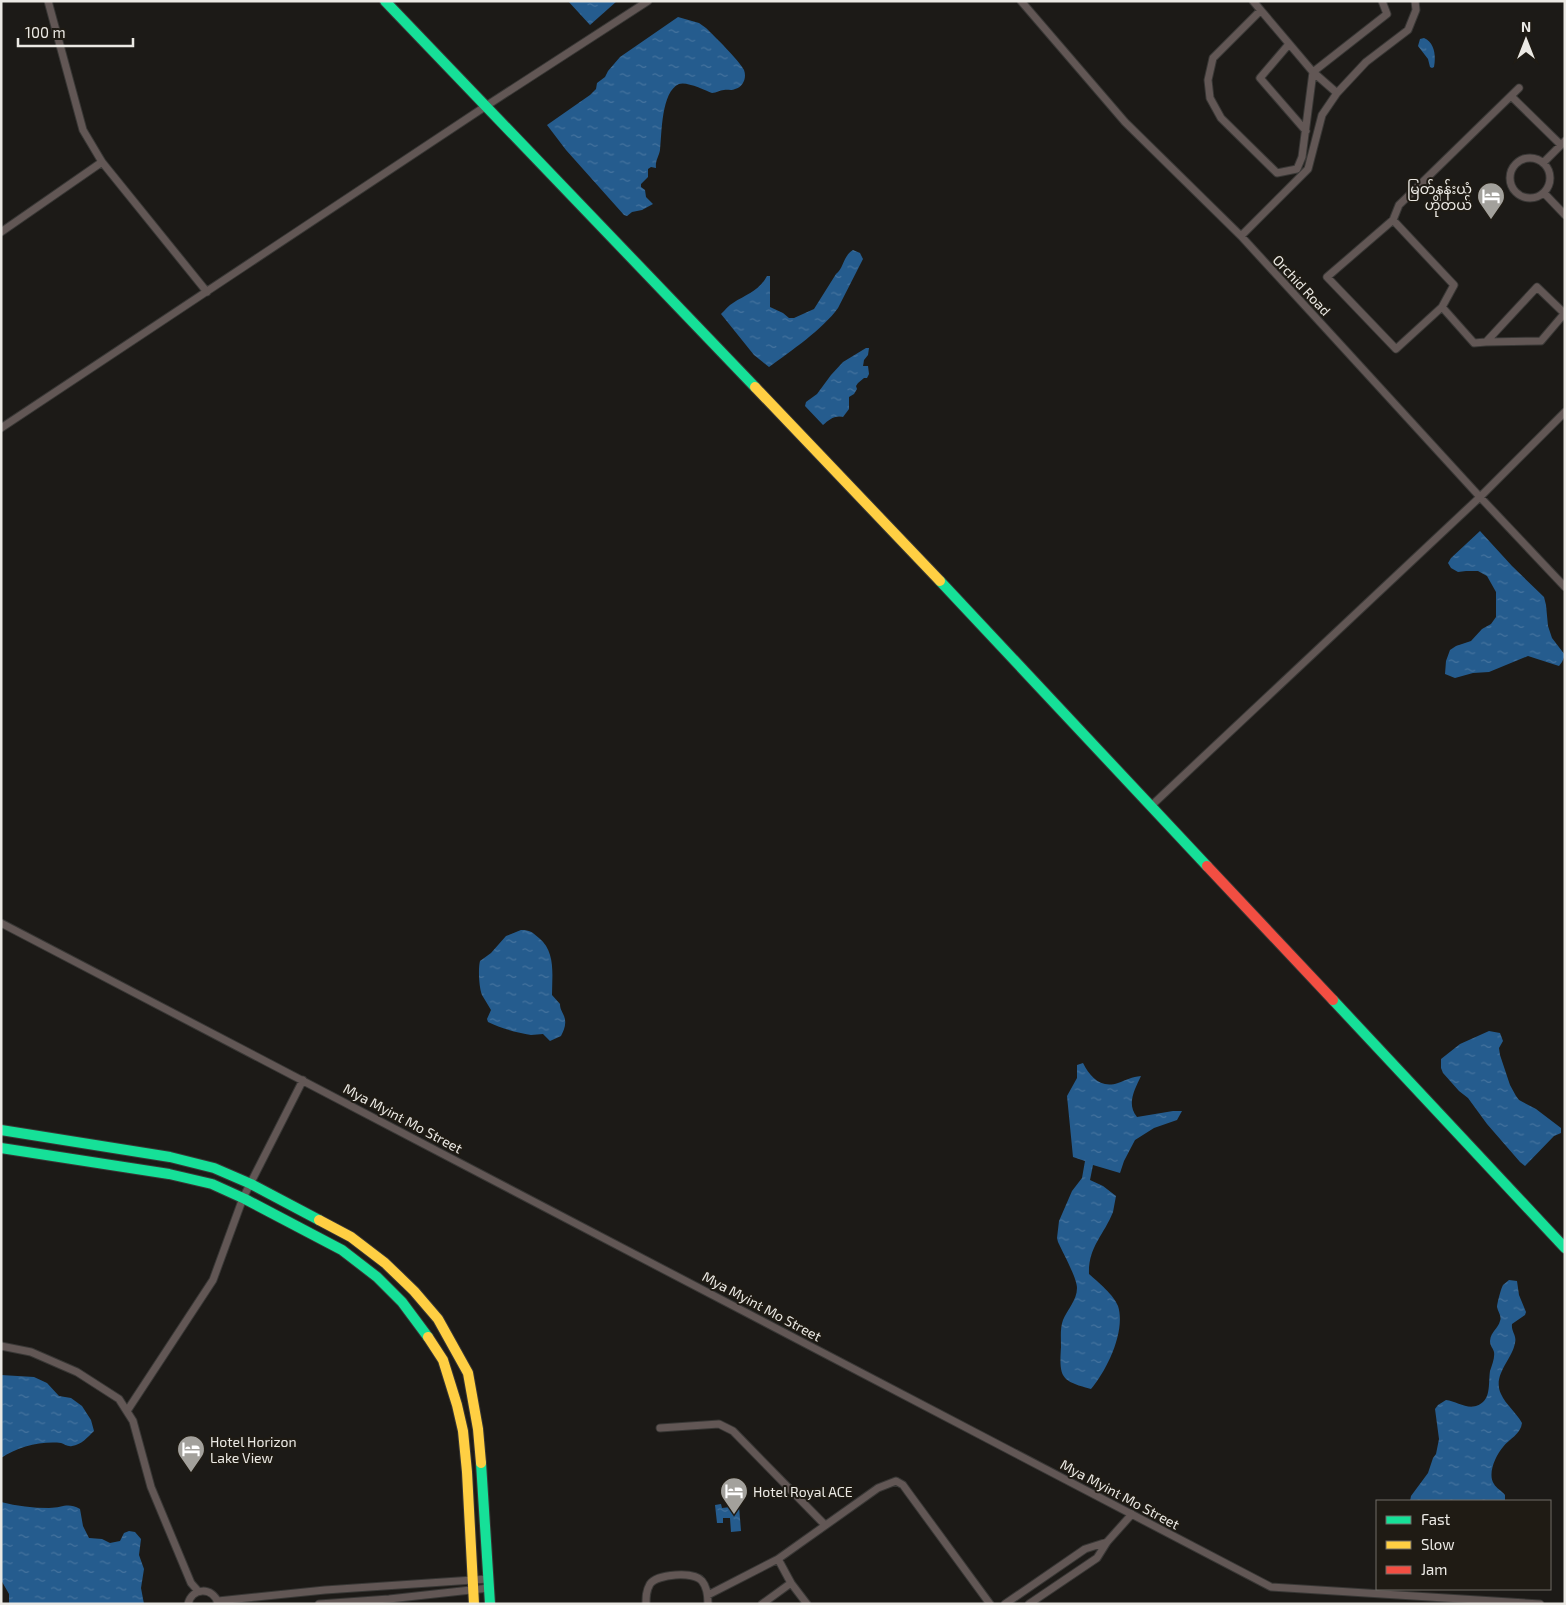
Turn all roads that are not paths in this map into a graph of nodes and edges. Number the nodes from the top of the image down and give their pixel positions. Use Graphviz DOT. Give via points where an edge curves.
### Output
graph roads {
  1 [pos="48,1"];
  2 [pos="385,1"];
  3 [pos="648,1"];
  4 [pos="1021,1"];
  5 [pos="1254,1"];
  6 [pos="1382,1"];
  7 [pos="1416,1"];
  8 [pos="1260,11"];
  9 [pos="1289,44"];
  10 [pos="1313,72"];
  11 [pos="1519,88"];
  12 [pos="1338,93"];
  13 [pos="1511,96"];
  14 [pos="486,106"];
  15 [pos="1306,131"];
  16 [pos="1563,143"];
  17 [pos="102,162"];
  18 [pos="1543,163"];
  19 [pos="1544,193"];
  20 [pos="1565,215"];
  21 [pos="1393,220"];
  22 [pos="1,232"];
  23 [pos="1241,236"];
  24 [pos="207,292"];
  25 [pos="1442,307"];
  26 [pos="1564,314"];
  27 [pos="1486,342"];
  28 [pos="1565,412"];
  29 [pos="1,428"];
  30 [pos="1480,497"];
  31 [pos="1565,587"];
  32 [pos="1151,806"];
  33 [pos="1,923"];
  34 [pos="303,1080"];
  35 [pos="1,1130"];
  36 [pos="1,1148"];
  37 [pos="251,1184"];
  38 [pos="243,1198"];
  39 [pos="1565,1248"];
  40 [pos="1,1346"];
  41 [pos="127,1411"];
  42 [pos="660,1428"];
  43 [pos="1132,1514"];
  44 [pos="825,1525"];
  45 [pos="1108,1542"];
  46 [pos="778,1559"];
  47 [pos="791,1583"];
  48 [pos="489,1584"];
  49 [pos="473,1585"];
  50 [pos="325,1590"];
  51 [pos="198,1591"];
  52 [pos="708,1595"];
  53 [pos="389,1601"];
  54 [pos="218,1602"];
  55 [pos="326,1603"];
  56 [pos="188,1604"];
  57 [pos="319,1604"];
  58 [pos="474,1604"];
  59 [pos="490,1604"];
  60 [pos="646,1604"];
  61 [pos="708,1604"];
  62 [pos="762,1604"];
  63 [pos="807,1604"];
  64 [pos="990,1604"];
  65 [pos="1005,1604"];
  66 [pos="1029,1604"];
  67 [pos="1540,1604"];
  1 -- 17 [label="street" via="83,130"];
  2 -- 14 [label="main road"];
  3 -- 14 [label="street"];
  4 -- 23 [label="street, Orchid Road" via="1126,122"];
  5 -- 8 [label="street"];
  6 -- 10 [label="street" via="1387,14"];
  7 -- 12 [label="street" via="1408,30 1366,62"];
  8 -- 9 [label="street"];
  8 -- 15 [label="street" via="1213,58 1208,80 1210,98 1221,118 1277,173 1297,169"];
  9 -- 10 [label="street"];
  9 -- 15 [label="street" via="1260,78"];
  10 -- 12 [label="street"];
  10 -- 15 [label="street"];
  11 -- 13 [label="street"];
  12 -- 23 [label="street" via="1322,115 1308,169"];
  13 -- 16 [label="street"];
  13 -- 21 [label="street" via="1399,205"];
  14 -- 24 [label="street"];
  14 -- 32 [label="main road"];
  16 -- 18 [label="street"];
  17 -- 22 [label="street"];
  17 -- 24 [label="street"];
  18 -- 19 [label="street" via="1550,174"];
  18 -- 19 [label="street" via="1537,159 1524,159 1513,166 1509,179 1514,191 1526,198"];
  19 -- 20 [label="street"];
  21 -- 25 [label="street" via="1454,285"];
  21 -- 25 [label="street" via="1327,277 1396,349"];
  23 -- 30 [label="street, Orchid Road"];
  24 -- 29 [label="street"];
  25 -- 27 [label="street" via="1474,343"];
  26 -- 27 [label="street" via="1541,341"];
  26 -- 27 [label="street" via="1537,287"];
  28 -- 30 [label="street"];
  30 -- 31 [label="street, Orchid Road"];
  30 -- 32 [label="street"];
  32 -- 39 [label="main road"];
  33 -- 34 [label="street, Mya Myint Mo Street"];
  34 -- 37 [label="street"];
  34 -- 43 [label="street, Mya Myint Mo Street"];
  35 -- 37 [label="main road" via="170,1157 214,1168"];
  36 -- 38 [label="main road" via="169,1174 212,1184"];
  37 -- 38 [label="street"];
  37 -- 48 [label="main road" via="351,1237 414,1290 438,1319 468,1374 471,1389 482,1471"];
  38 -- 41 [label="street" via="213,1280"];
  38 -- 49 [label="main road" via="342,1250 377,1277 402,1302 443,1360 463,1431"];
  40 -- 41 [label="street" via="31,1352 77,1372 119,1399"];
  41 -- 51 [label="street" via="133,1421 151,1487 191,1583"];
  42 -- 44 [label="street" via="725,1426"];
  43 -- 45 [label="street"];
  43 -- 67 [label="street, Mya Myint Mo Street" via="1271,1587"];
  44 -- 46 [label="street"];
  44 -- 64 [label="street" via="878,1488 896,1481 903,1485"];
  45 -- 65 [label="street" via="1085,1549"];
  45 -- 66 [label="street" via="1097,1558"];
  46 -- 47 [label="street"];
  46 -- 52 [label="street"];
  47 -- 62 [label="street"];
  47 -- 63 [label="street"];
  48 -- 49 [label="street"];
  48 -- 59 [label="main road"];
  49 -- 50 [label="street"];
  49 -- 53 [label="street"];
  49 -- 58 [label="main road"];
  50 -- 54 [label="street"];
  50 -- 55 [label="street"];
  51 -- 54 [label="street" via="210,1592"];
  51 -- 56 [label="street"];
  52 -- 60 [label="street" via="701,1580 694,1575 660,1577 646,1592"];
  52 -- 61 [label="street"];
  53 -- 55 [label="street"];
  55 -- 57 [label="street"];
}
